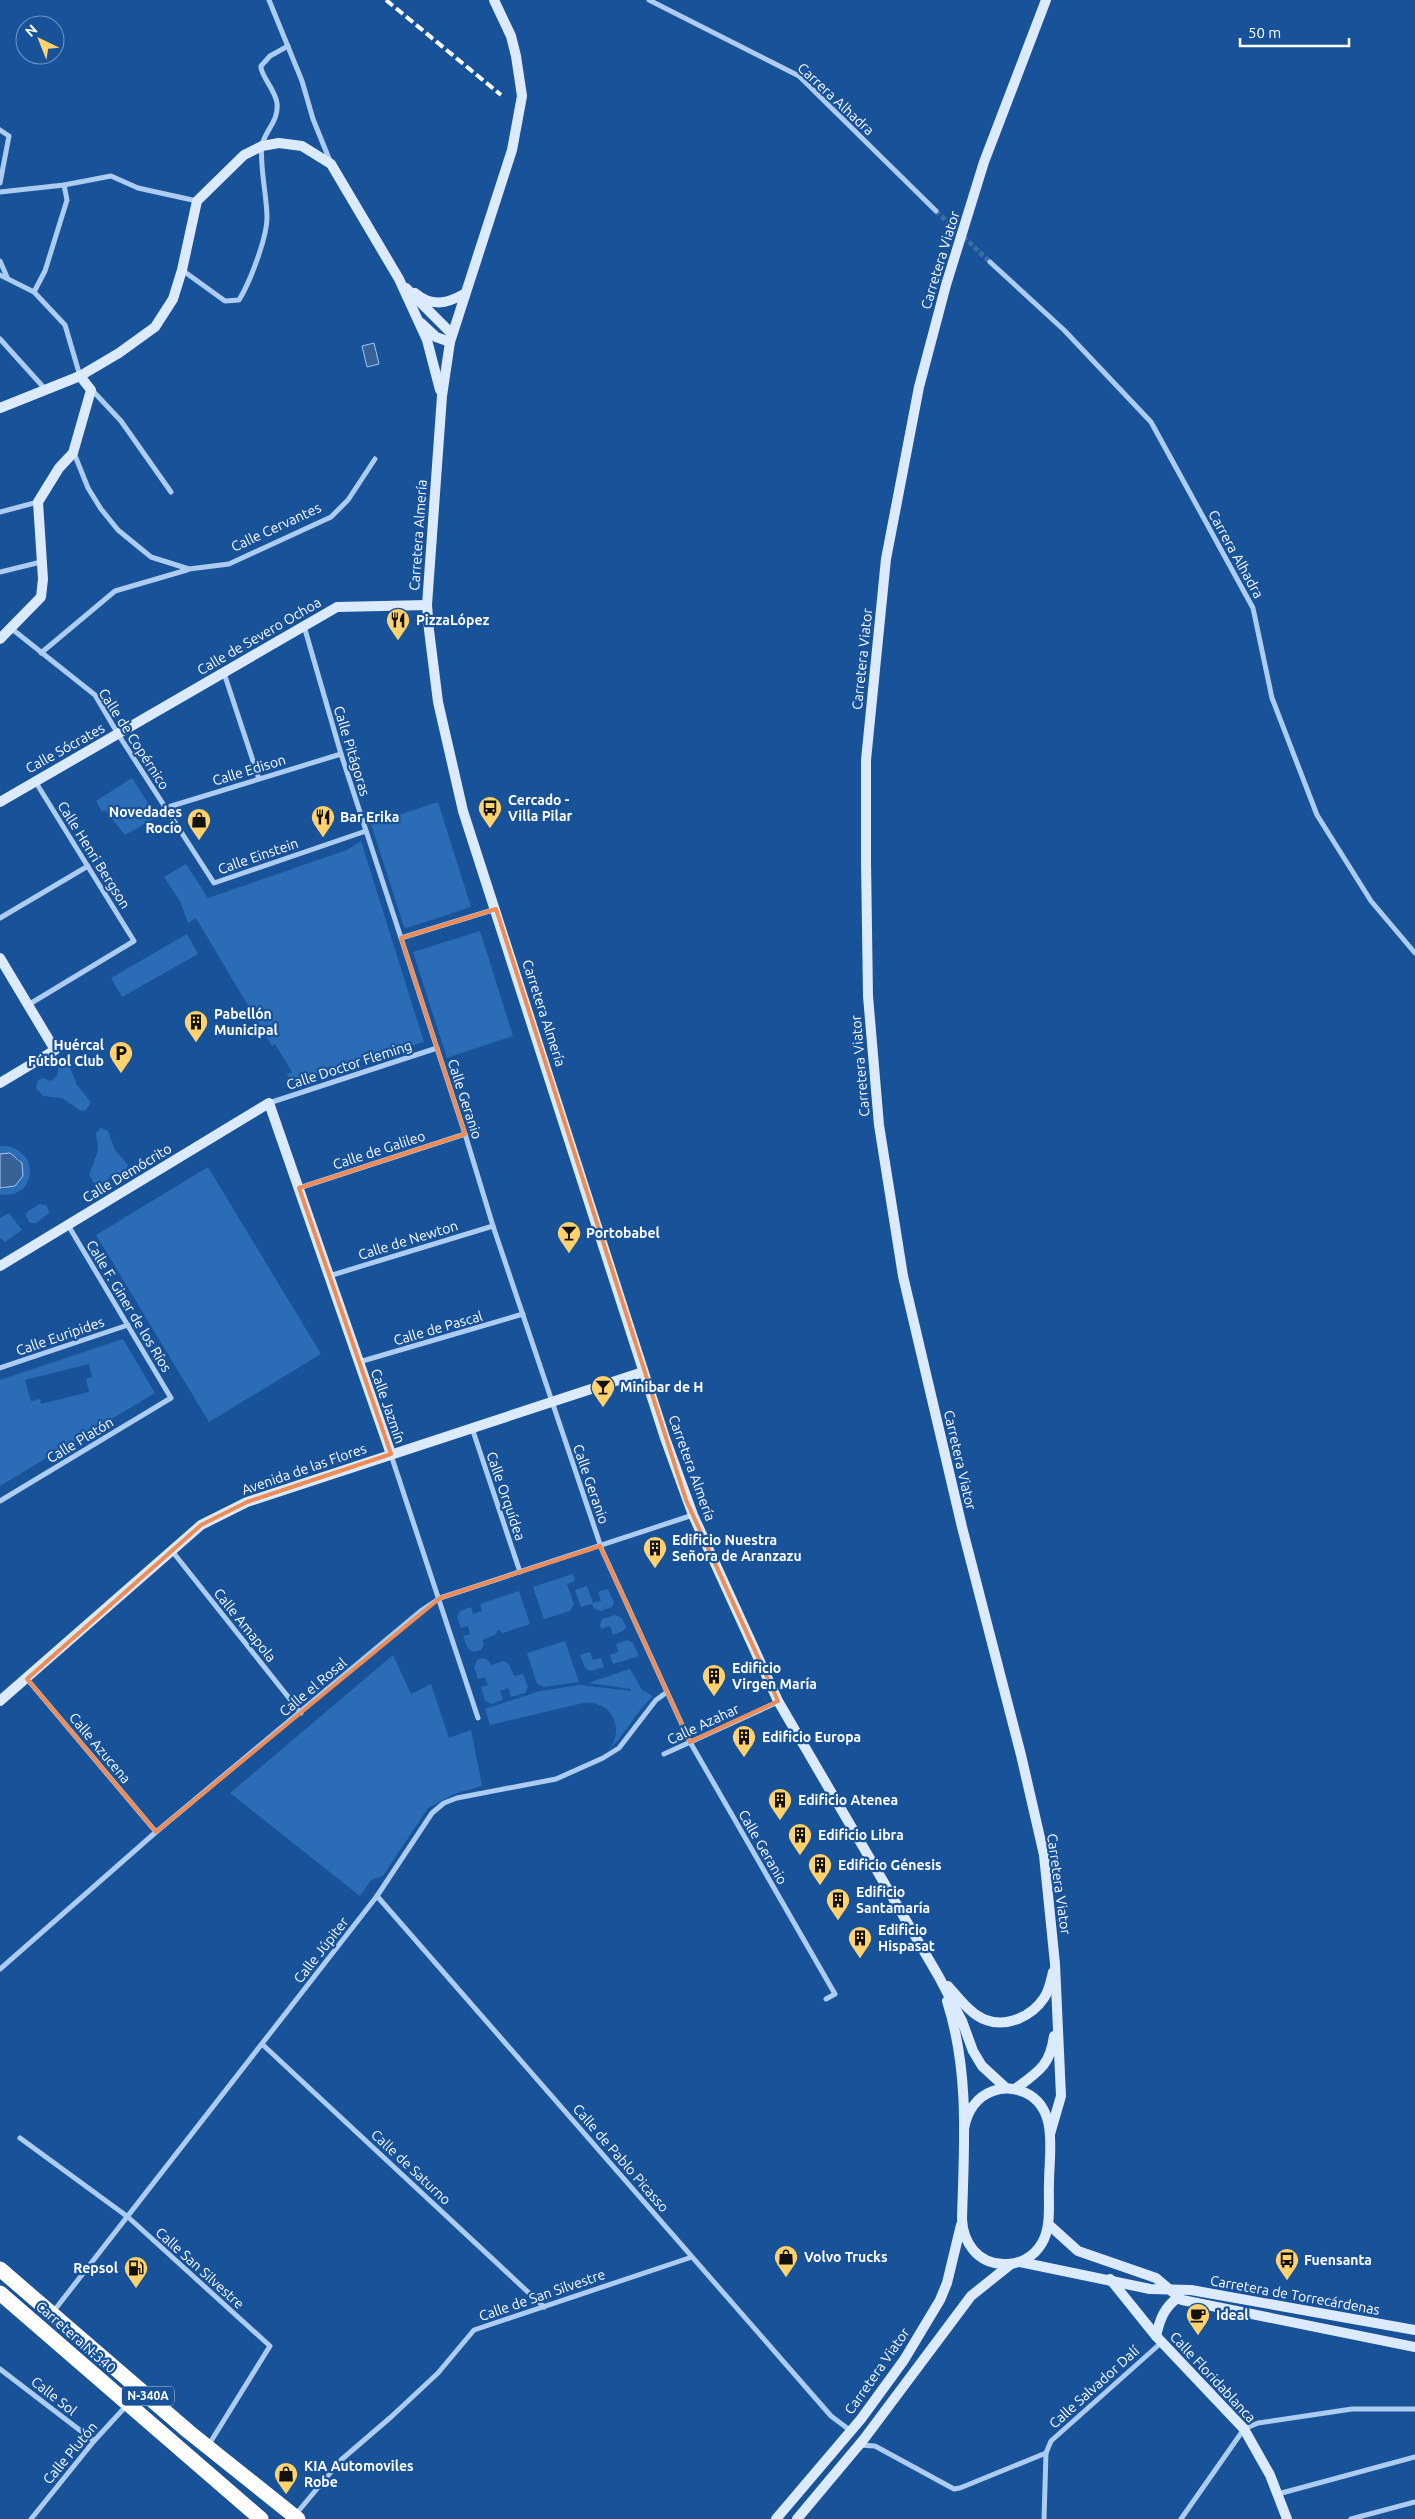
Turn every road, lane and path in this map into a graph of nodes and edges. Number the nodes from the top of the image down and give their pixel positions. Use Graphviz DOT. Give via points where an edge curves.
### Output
graph roads {
  1 [pos="269,0"];
  2 [pos="494,0"];
  3 [pos="649,0"];
  4 [pos="1046,0"];
  5 [pos="288,46"];
  6 [pos="0,130"];
  7 [pos="262,146"];
  8 [pos="331,164"];
  9 [pos="0,183"];
  10 [pos="64,185"];
  11 [pos="0,192"];
  12 [pos="197,201"];
  13 [pos="936,211"];
  14 [pos="0,261"];
  15 [pos="990,262"];
  16 [pos="182,270"];
  17 [pos="0,275"];
  18 [pos="7,277"];
  19 [pos="399,279"];
  20 [pos="34,292"];
  21 [pos="464,294"];
  22 [pos="417,319"];
  23 [pos="451,338"];
  24 [pos="0,339"];
  25 [pos="80,376"];
  26 [pos="46,390"];
  27 [pos="91,390"];
  28 [pos="442,396"];
  29 [pos="0,408"];
  30 [pos="74,453"];
  31 [pos="375,460"];
  32 [pos="171,492"];
  33 [pos="38,502"];
  34 [pos="0,512"];
  35 [pos="41,562"];
  36 [pos="189,569"];
  37 [pos="0,572"];
  38 [pos="427,605"];
  39 [pos="304,626"];
  40 [pos="12,628"];
  41 [pos="0,639"];
  42 [pos="41,653"];
  43 [pos="224,672"];
  44 [pos="118,734"];
  45 [pos="340,754"];
  46 [pos="259,779"];
  47 [pos="35,780"];
  48 [pos="0,802"];
  49 [pos="165,808"];
  50 [pos="366,832"];
  51 [pos="88,866"];
  52 [pos="214,882"];
  53 [pos="496,909"];
  54 [pos="0,918"];
  55 [pos="401,938"];
  56 [pos="1415,953"];
  57 [pos="0,958"];
  58 [pos="28,1005"];
  59 [pos="437,1048"];
  60 [pos="0,1084"];
  61 [pos="269,1103"];
  62 [pos="465,1134"];
  63 [pos="299,1188"];
  64 [pos="68,1225"];
  65 [pos="493,1226"];
  66 [pos="0,1266"];
  67 [pos="329,1276"];
  68 [pos="523,1314"];
  69 [pos="128,1325"];
  70 [pos="359,1362"];
  71 [pos="0,1368"];
  72 [pos="644,1372"];
  73 [pos="171,1398"];
  74 [pos="551,1402"];
  75 [pos="471,1428"];
  76 [pos="391,1454"];
  77 [pos="0,1501"];
  78 [pos="693,1515"];
  79 [pos="600,1545"];
  80 [pos="172,1551"];
  81 [pos="520,1572"];
  82 [pos="440,1598"];
  83 [pos="27,1679"];
  84 [pos="667,1692"];
  85 [pos="0,1701"];
  86 [pos="778,1701"];
  87 [pos="301,1713"];
  88 [pos="478,1718"];
  89 [pos="690,1742"];
  90 [pos="664,1754"];
  91 [pos="156,1832"];
  92 [pos="377,1896"];
  93 [pos="1055,1964"];
  94 [pos="0,1969"];
  95 [pos="939,1977"];
  96 [pos="826,1999"];
  97 [pos="1058,2008"];
  98 [pos="262,2044"];
  99 [pos="1011,2089"];
  100 [pos="964,2129"];
  101 [pos="1050,2134"];
  102 [pos="20,2138"];
  103 [pos="128,2217"];
  104 [pos="962,2219"];
  105 [pos="1048,2224"];
  106 [pos="692,2257"];
  107 [pos="1016,2263"];
  108 [pos="0,2269"];
  109 [pos="1110,2278"];
  110 [pos="0,2293"];
  111 [pos="1175,2294"];
  112 [pos="544,2307"];
  113 [pos="52,2314"];
  114 [pos="1402,2328"];
  115 [pos="1415,2330"];
  116 [pos="1159,2339"];
  117 [pos="1401,2344"];
  118 [pos="1415,2347"];
  119 [pos="0,2369"];
  120 [pos="129,2403"];
  121 [pos="1415,2409"];
  122 [pos="1244,2429"];
  123 [pos="851,2431"];
  124 [pos="94,2440"];
  125 [pos="858,2445"];
  126 [pos="208,2447"];
  127 [pos="1046,2453"];
  128 [pos="1415,2457"];
  129 [pos="1278,2494"];
  130 [pos="1415,2502"];
  131 [pos="296,2518"];
  132 [pos="31,2519"];
  133 [pos="261,2519"];
  134 [pos="776,2519"];
  135 [pos="798,2519"];
  136 [pos="1044,2519"];
  137 [pos="1181,2519"];
  138 [pos="1287,2519"];
  139 [pos="1351,2519"];
  1 -- 5 [label="street"];
  2 -- 21 [label="main road, Carretera Almería" via="511,36 522,96 512,150"];
  3 -- 13 [label="street, Carrera Alhadra" via="799,76"];
  4 -- 93 [label="main road, Carretera Viator" via="984,162 919,387 886,559 866,760 868,996 879,1124 903,1276 1044,1856"];
  5 -- 7 [label="street" via="270,56 261,66 260,71 273,88 277,104 276,121"];
  5 -- 8 [label="street"];
  6 -- 9 [label="street" via="8,136"];
  7 -- 8 [label="main road" via="279,142 302,146"];
  7 -- 12 [label="main road" via="244,155"];
  7 -- 16 [label="street" via="267,219 251,280 239,300 225,301"];
  8 -- 19 [label="main road"];
  10 -- 11 [label="street"];
  10 -- 12 [label="street" via="111,176 138,188"];
  10 -- 20 [label="street" via="67,200 45,271"];
  12 -- 16 [label="main road"];
  14 -- 18 [label="street"];
  15 -- 56 [label="street, Carrera Alhadra" via="1064,330 1151,422 1253,608 1272,698 1317,815 1371,901"];
  16 -- 25 [label="main road" via="172,299 155,327"];
  17 -- 18 [label="street"];
  18 -- 20 [label="street"];
  19 -- 21 [label="main road" via="421,298 437,304 450,302"];
  19 -- 22 [label="main road"];
  19 -- 23 [label="main road"];
  20 -- 25 [label="street" via="65,325"];
  21 -- 23 [label="main road, Carretera Almería"];
  22 -- 23 [label="main road" via="436,337"];
  22 -- 28 [label="main road" via="427,340"];
  23 -- 28 [label="main road, Carretera Almería"];
  24 -- 26 [label="street"];
  25 -- 26 [label="main road"];
  25 -- 27 [label="main road"];
  26 -- 29 [label="main road"];
  27 -- 30 [label="main road"];
  27 -- 32 [label="street" via="121,421"];
  28 -- 38 [label="main road, Carretera Almería"];
  30 -- 33 [label="main road" via="59,468"];
  30 -- 36 [label="street, Calle Cervantes" via="88,488 118,530 151,557"];
  31 -- 36 [label="street, Calle Cervantes" via="348,500 331,517 229,564"];
  33 -- 34 [label="street"];
  33 -- 35 [label="main road"];
  35 -- 37 [label="street"];
  35 -- 40 [label="main road" via="41,597"];
  36 -- 42 [label="street" via="114,591"];
  38 -- 39 [label="main road, Calle de Severo Ochoa" via="336,607"];
  38 -- 53 [label="main road, Carretera Almería" via="438,702 463,811"];
  39 -- 43 [label="main road, Calle de Severo Ochoa"];
  39 -- 45 [label="street, Calle Pitágoras"];
  40 -- 41 [label="main road"];
  40 -- 42 [label="street, Calle de Copérnico"];
  42 -- 44 [label="street, Calle de Copérnico" via="95,694"];
  43 -- 44 [label="main road, Calle de Severo Ochoa"];
  43 -- 46 [label="street"];
  44 -- 47 [label="main road, Calle Sócrates"];
  44 -- 49 [label="street, Calle de Copérnico"];
  45 -- 46 [label="street, Calle Edison"];
  45 -- 50 [label="street, Calle Pitágoras"];
  46 -- 49 [label="street, Calle Edison"];
  47 -- 48 [label="main road, Calle Sócrates"];
  47 -- 51 [label="street, Calle Henri Bergson"];
  49 -- 52 [label="street, Calle de Copérnico"];
  50 -- 52 [label="street, Calle Einstein"];
  50 -- 55 [label="street, Calle Pitágoras"];
  51 -- 54 [label="street"];
  51 -- 58 [label="street, Calle Henri Bergson" via="134,941"];
  53 -- 55 [label="street"];
  53 -- 72 [label="main road, Carretera Almería"];
  55 -- 59 [label="street, Calle Geranio"];
  57 -- 58 [label="main road"];
  58 -- 60 [label="main road" via="55,1050"];
  59 -- 61 [label="street, Calle Doctor Fleming"];
  59 -- 62 [label="street, Calle Geranio"];
  61 -- 63 [label="main road, Calle Jazmín"];
  61 -- 64 [label="main road, Calle Demócrito"];
  62 -- 63 [label="street, Calle de Galileo"];
  62 -- 65 [label="street, Calle Geranio"];
  63 -- 67 [label="main road, Calle Jazmín"];
  64 -- 66 [label="main road, Calle Demócrito"];
  64 -- 69 [label="street, Calle F. Giner de los Ríos"];
  65 -- 67 [label="street, Calle de Newton"];
  65 -- 68 [label="street, Calle Geranio"];
  67 -- 70 [label="main road, Calle Jazmín"];
  68 -- 70 [label="street, Calle de Pascal"];
  68 -- 74 [label="street, Calle Geranio"];
  69 -- 71 [label="street, Calle Euripides"];
  69 -- 73 [label="street, Calle F. Giner de los Ríos"];
  70 -- 76 [label="main road, Calle Jazmín"];
  72 -- 74 [label="main road, Avenida de las Flores"];
  72 -- 78 [label="main road, Carretera Almería"];
  73 -- 77 [label="street, Calle Platón"];
  74 -- 75 [label="main road, Avenida de las Flores"];
  74 -- 79 [label="street, Calle Geranio"];
  75 -- 76 [label="main road, Avenida de las Flores"];
  75 -- 81 [label="street, Calle Orquídea"];
  76 -- 80 [label="main road, Avenida de las Flores" via="247,1502 201,1526"];
  76 -- 82 [label="street, Calle Jazmín"];
  78 -- 79 [label="street, Calle el Rosal"];
  78 -- 86 [label="main road, Carretera Almería"];
  79 -- 81 [label="street, Calle el Rosal"];
  79 -- 84 [label="street, Calle Geranio"];
  80 -- 83 [label="main road, Avenida de las Flores"];
  80 -- 87 [label="street, Calle Amapola"];
  81 -- 82 [label="street, Calle el Rosal"];
  82 -- 87 [label="street, Calle el Rosal"];
  82 -- 88 [label="street, Calle Jazmín"];
  83 -- 85 [label="main road, Avenida de las Flores"];
  83 -- 91 [label="street, Calle Azucena"];
  84 -- 89 [label="street, Calle Geranio"];
  84 -- 92 [label="street, Calle Júpiter" via="656,1700 619,1748 603,1758 556,1779 457,1798 444,1804 432,1814"];
  86 -- 89 [label="street, Calle Azahar"];
  86 -- 95 [label="main road, Carretera Almería"];
  87 -- 91 [label="street, Calle el Rosal"];
  89 -- 90 [label="street, Calle Azahar"];
  89 -- 96 [label="street, Calle Geranio" via="835,1994"];
  91 -- 94 [label="street, Calle el Rosal"];
  92 -- 98 [label="street, Calle Júpiter"];
  92 -- 106 [label="street, Calle de Pablo Picasso"];
  93 -- 95 [label="main road" via="1044,1998 1030,2013 1016,2020 1000,2022 985,2020 972,2011"];
  93 -- 97 [label="main road, Carretera Viator"];
  95 -- 99 [label="main road" via="982,2066"];
  95 -- 100 [label="main road" via="959,2047 964,2085"];
  97 -- 99 [label="main road" via="1052,2055 1040,2070"];
  97 -- 101 [label="main road, Carretera Viator" via="1061,2096"];
  98 -- 103 [label="street, Calle Júpiter"];
  98 -- 112 [label="street, Calle de Saturno"];
  99 -- 100 [label="main road" via="991,2092 975,2102"];
  99 -- 101 [label="main road" via="1028,2094 1042,2107 1047,2115"];
  100 -- 104 [label="main road"];
  101 -- 105 [label="main road"];
  102 -- 103 [label="street, Calle San Silvestre"];
  103 -- 113 [label="street, Calle Júpiter"];
  103 -- 126 [label="street, Calle San Silvestre" via="270,2346"];
  104 -- 107 [label="main road, Carretera de Torrecárdenas" via="965,2238 976,2254 993,2263"];
  104 -- 123 [label="main road, Carretera Viator" via="940,2300 904,2360"];
  105 -- 107 [label="main road, Carretera Viator" via="1042,2243 1029,2257"];
  105 -- 111 [label="main road" via="1078,2251 1156,2278"];
  106 -- 112 [label="street, Calle de San Silvestre"];
  106 -- 123 [label="street, Calle de Pablo Picasso" via="832,2416"];
  107 -- 109 [label="main road, Carretera de Torrecárdenas"];
  107 -- 125 [label="main road, Carretera Viator" via="971,2296"];
  108 -- 113 [label="highway, N-340A"];
  109 -- 111 [label="main road, Carretera de Torrecárdenas"];
  109 -- 116 [label="main road, Calle Floridablanca"];
  110 -- 120 [label="highway, Carretera N-340 / N-340A"];
  111 -- 114 [label="main road, Carretera de Torrecárdenas" via="1191,2290"];
  111 -- 116 [label="main road, Calle Floridablanca" via="1160,2317"];
  111 -- 117 [label="main road" via="1182,2300"];
  112 -- 131 [label="street, Calle de San Silvestre" via="474,2330 438,2373 341,2460"];
  113 -- 126 [label="highway, N-340A"];
  114 -- 115 [label="main road, Carretera de Torrecárdenas"];
  114 -- 117 [label="main road"];
  116 -- 122 [label="main road, Calle Floridablanca"];
  116 -- 127 [label="street, Calle Salvador Dalí" via="1051,2441"];
  117 -- 118 [label="main road"];
  119 -- 124 [label="street, Calle Sol"];
  120 -- 124 [label="street, Calle Plutón"];
  120 -- 133 [label="highway, Carretera N-340 / N-340A"];
  121 -- 122 [label="street" via="1352,2409 1258,2423"];
  122 -- 129 [label="main road, Calle Floridablanca"];
  122 -- 137 [label="street"];
  123 -- 134 [label="main road, Carretera Viator"];
  124 -- 132 [label="street, Calle Plutón"];
  125 -- 127 [label="street" via="876,2446 954,2489"];
  125 -- 135 [label="main road, Carretera Viator"];
  126 -- 131 [label="highway, N-340A"];
  127 -- 136 [label="street"];
  128 -- 129 [label="street"];
  129 -- 138 [label="main road, Calle Floridablanca"];
  130 -- 139 [label="street"];
}
